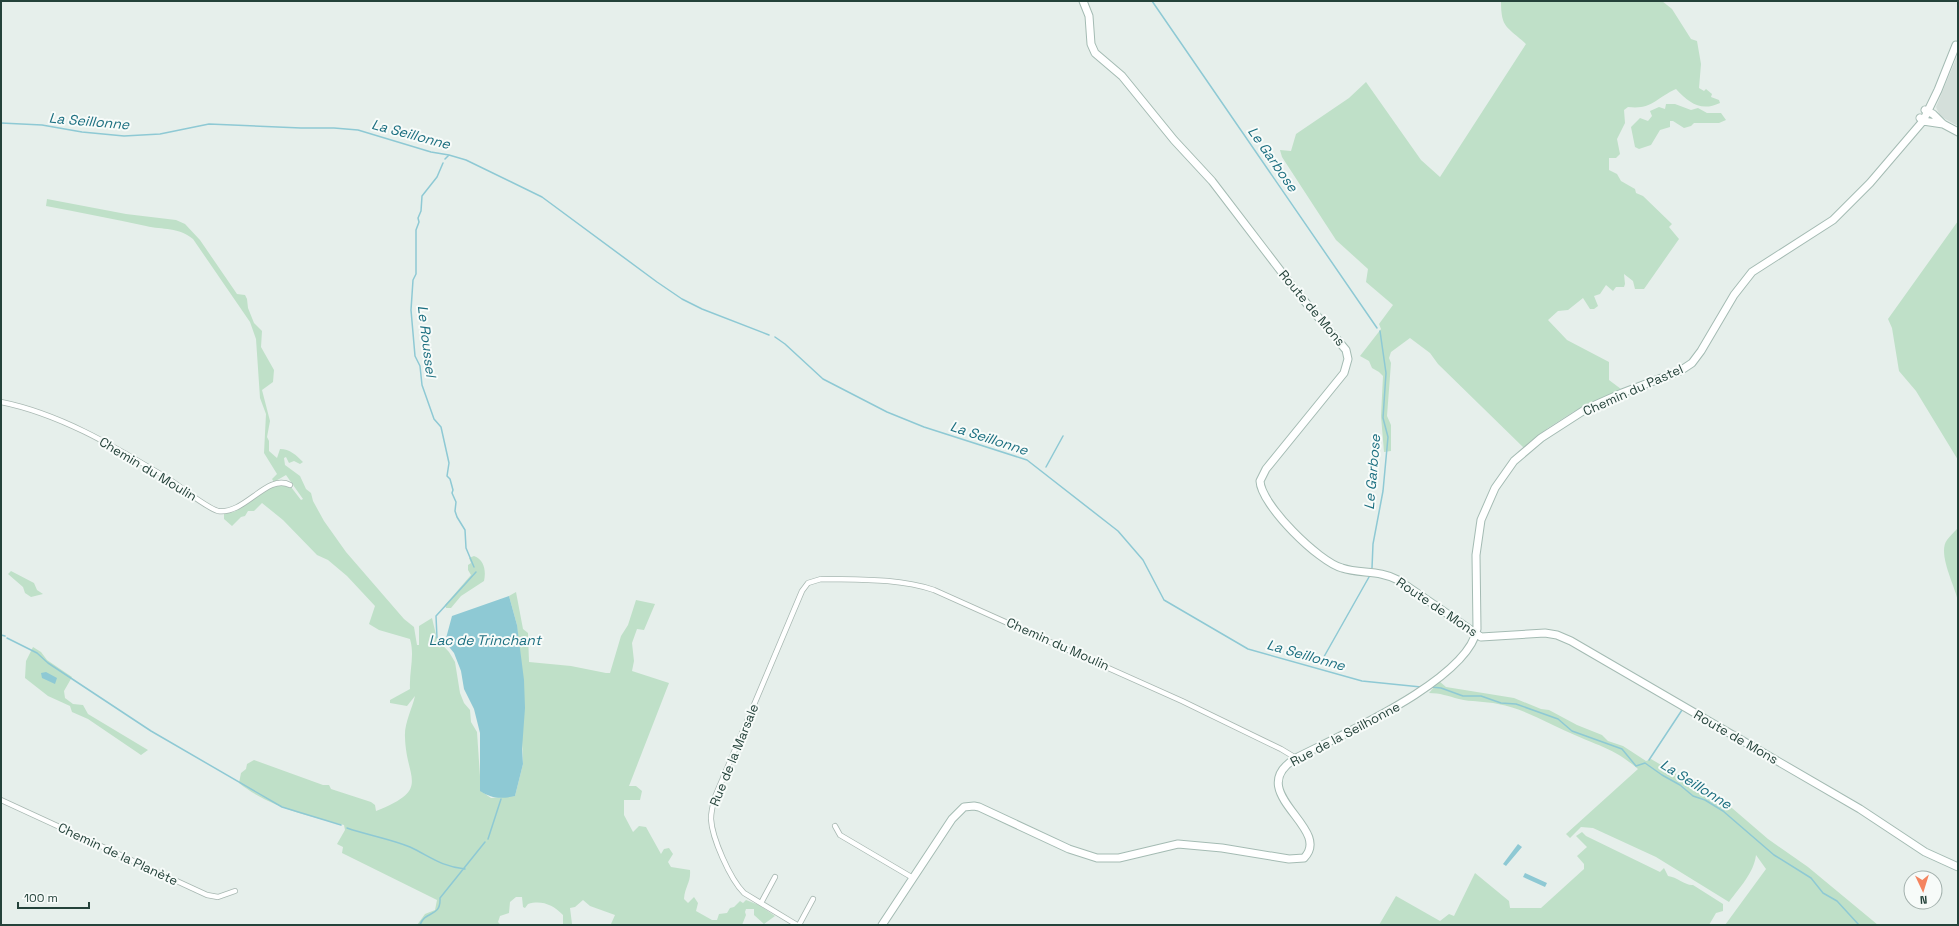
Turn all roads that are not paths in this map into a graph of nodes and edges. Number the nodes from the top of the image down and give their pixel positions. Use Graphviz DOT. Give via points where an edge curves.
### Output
graph roads {
  1 [pos="1083,1"];
  2 [pos="1957,43"];
  3 [pos="1926,111"];
  4 [pos="1921,119"];
  5 [pos="1943,124"];
  6 [pos="1958,132"];
  7 [pos="1,402"];
  8 [pos="290,485"];
  9 [pos="808,583"];
  10 [pos="1476,634"];
  11 [pos="1296,758"];
  12 [pos="1,800"];
  13 [pos="835,826"];
  14 [pos="1958,867"];
  15 [pos="775,877"];
  16 [pos="913,878"];
  17 [pos="235,891"];
  18 [pos="813,899"];
  19 [pos="761,903"];
  20 [pos="798,925"];
  21 [pos="882,925"];
  1 -- 10 [label="street, Route de Mons" via="1089,16 1091,44 1095,53 1122,76 1174,140 1212,181 1296,291 1346,350 1348,359 1344,372 1262,476 1260,486 1264,497 1300,538 1328,562 1349,570 1393,577"];
  2 -- 3 [label="street, Chemin du Pastel"];
  3 -- 4 [label="street, Chemin du Pastel"];
  3 -- 5 [label="street"];
  4 -- 5 [label="street"];
  4 -- 10 [label="street, Chemin du Pastel" via="1870,183 1833,220 1752,272 1734,295 1692,363 1586,409 1547,434 1514,461 1495,488 1482,520 1476,555"];
  5 -- 6 [label="street"];
  7 -- 8 [label="street, Chemin du Moulin" via="35,410 72,426 165,477 218,511 236,508 273,484 282,482"];
  9 -- 11 [label="street, Chemin du Moulin" via="821,579 896,581 934,590 1182,701"];
  9 -- 19 [label="street, Rue de la Marsale" via="802,590 711,811 713,830 731,876 744,893"];
  10 -- 11 [label="street, Rue de la Seilhonne" via="1467,652 1415,696"];
  10 -- 14 [label="street, Route de Mons" via="1481,637 1545,633 1563,637 1853,805 1925,852"];
  11 -- 16 [label="street, Rue de la Seilhonne" via="1279,773 1277,782 1308,837 1309,851 1300,859 1178,844 1127,857 1097,858 1069,849 986,809 974,806 964,807 956,814"];
  12 -- 17 [label="street, Chemin de la Planète" via="207,895 218,897"];
  13 -- 16 [label="street" via="840,836"];
  15 -- 19 [label="street"];
  16 -- 21 [label="street, Rue de la Seilhonne"];
  18 -- 20 [label="street"];
  19 -- 20 [label="street, Rue de la Marsale"];
}
